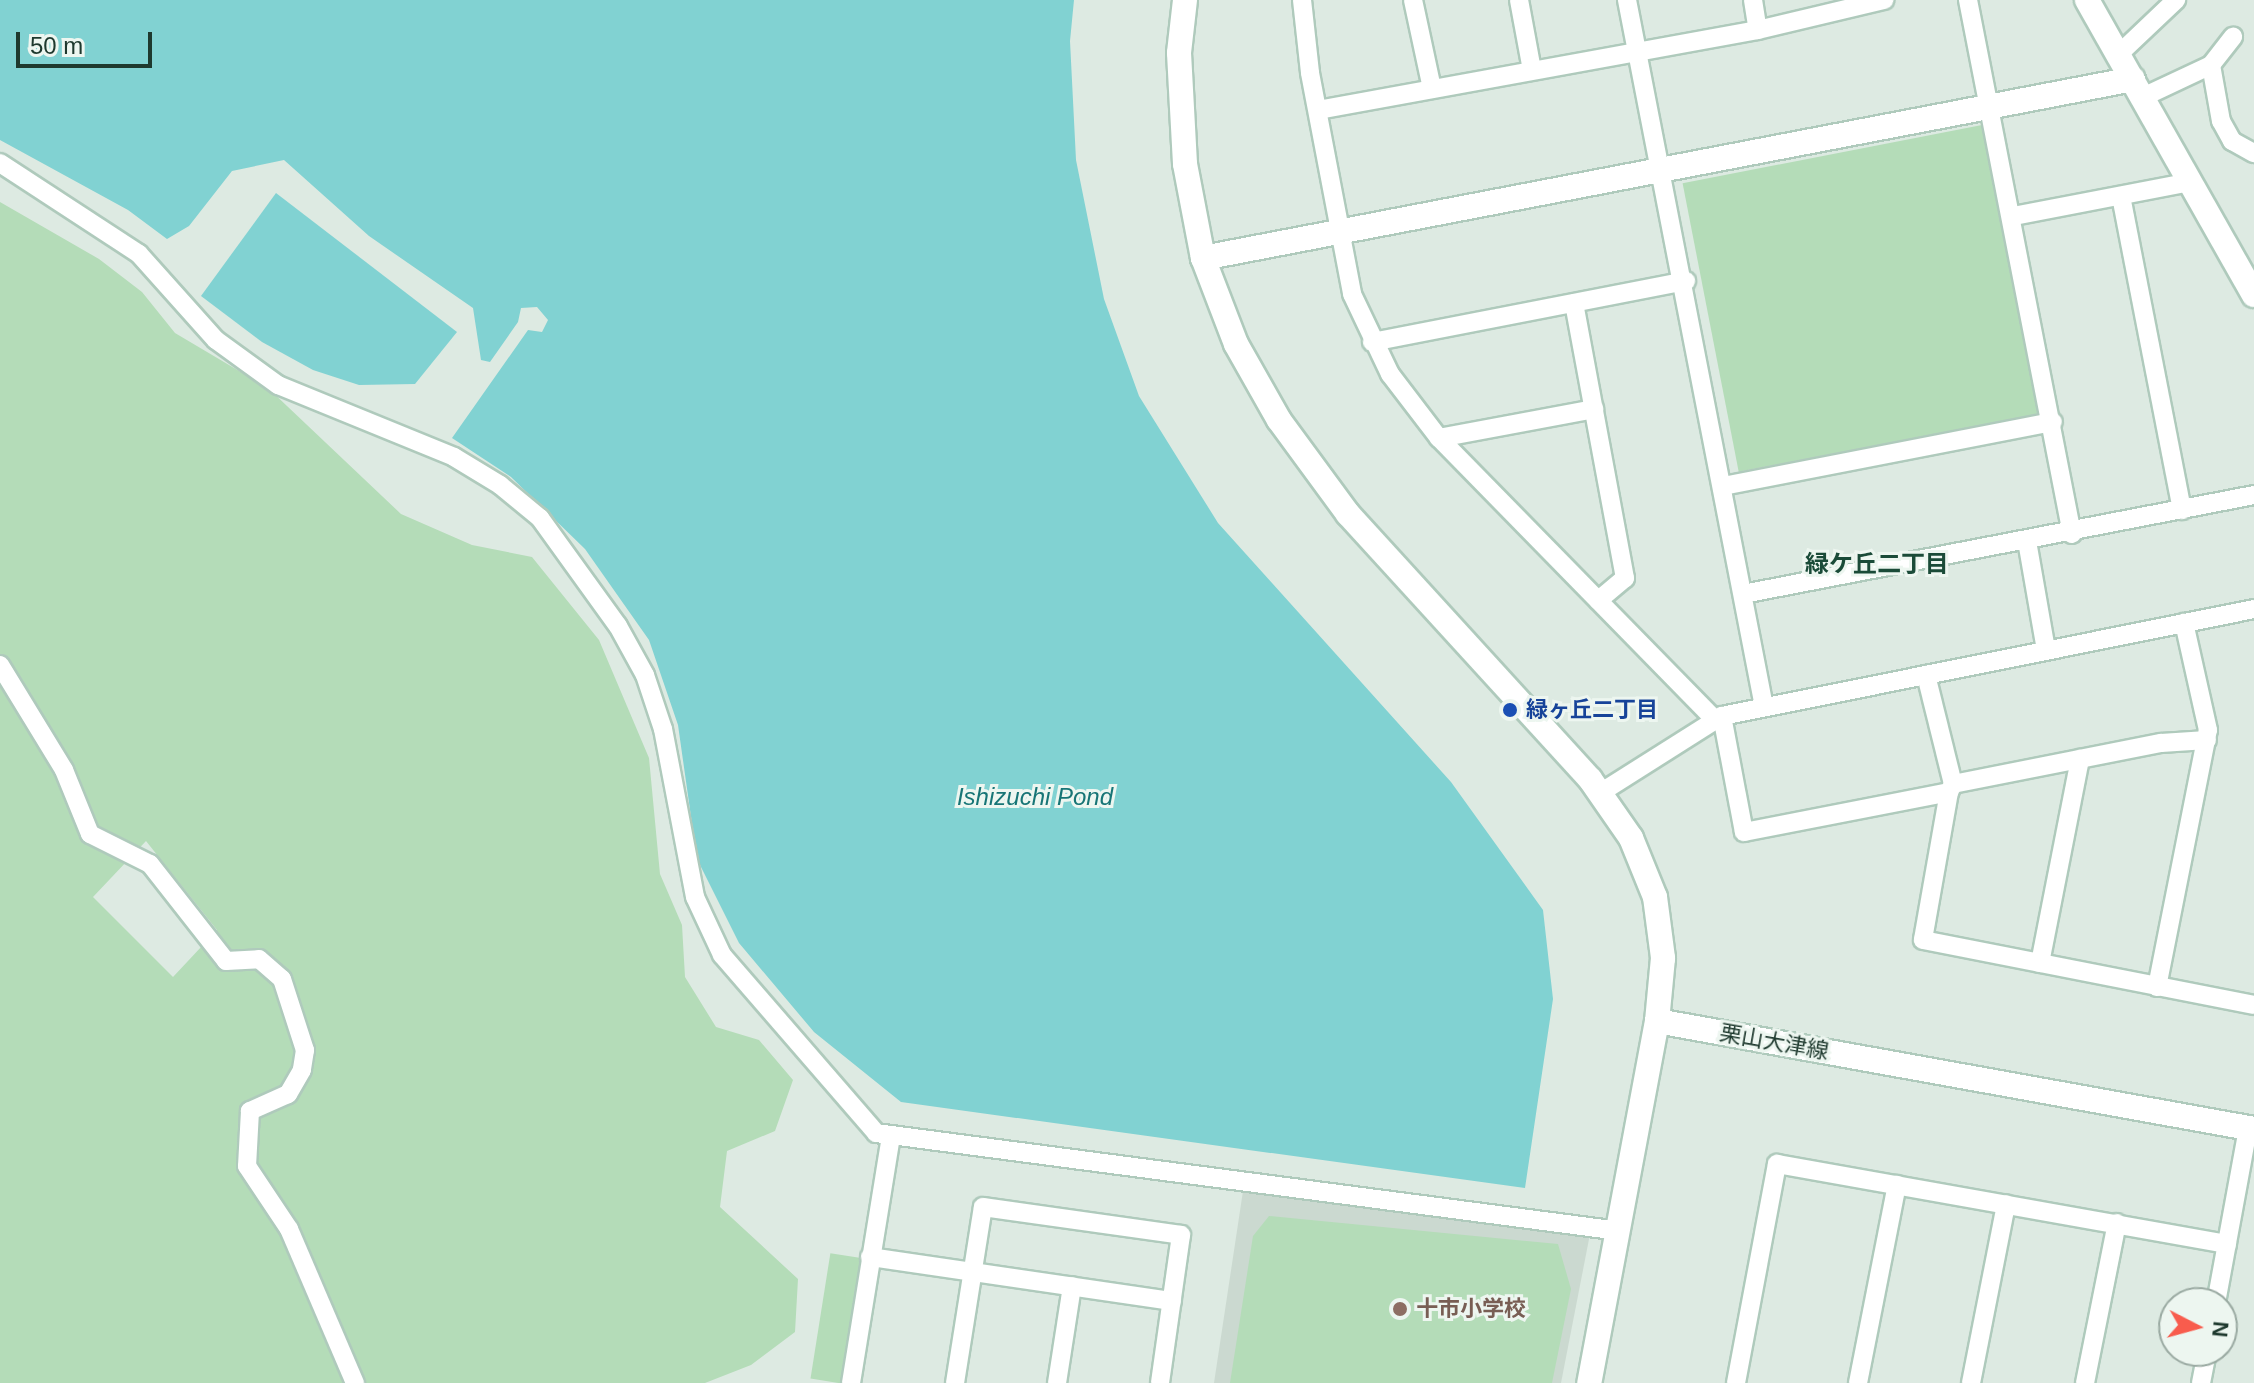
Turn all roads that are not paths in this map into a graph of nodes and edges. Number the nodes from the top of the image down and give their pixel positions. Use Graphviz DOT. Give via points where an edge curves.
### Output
graph roads {
  1 [pos="1185,0"];
  2 [pos="1302,0"];
  3 [pos="1413,0"];
  4 [pos="1519,0"];
  5 [pos="1627,0"];
  6 [pos="1753,0"];
  7 [pos="1884,0"];
  8 [pos="1968,0"];
  9 [pos="2087,0"];
  10 [pos="2176,0"];
  11 [pos="1855,2"];
  12 [pos="1758,30"];
  13 [pos="2233,37"];
  14 [pos="1637,51"];
  15 [pos="2119,54"];
  16 [pos="2211,65"];
  17 [pos="1532,70"];
  18 [pos="2138,88"];
  19 [pos="1432,89"];
  20 [pos="1991,106"];
  21 [pos="1318,110"];
  22 [pos="2254,153"];
  23 [pos="0,163"];
  24 [pos="1663,170"];
  25 [pos="2191,182"];
  26 [pos="2121,196"];
  27 [pos="2014,216"];
  28 [pos="1340,229"];
  29 [pos="1203,258"];
  30 [pos="1686,281"];
  31 [pos="2254,295"];
  32 [pos="1574,303"];
  33 [pos="1372,342"];
  34 [pos="1594,409"];
  35 [pos="2053,422"];
  36 [pos="1439,438"];
  37 [pos="1723,486"];
  38 [pos="2254,495"];
  39 [pos="2182,510"];
  40 [pos="2072,534"];
  41 [pos="2027,541"];
  42 [pos="1743,594"];
  43 [pos="1598,601"];
  44 [pos="2254,609"];
  45 [pos="2184,623"];
  46 [pos="2046,650"];
  47 [pos="0,665"];
  48 [pos="1926,675"];
  49 [pos="1764,707"];
  50 [pos="1719,718"];
  51 [pos="2207,740"];
  52 [pos="2080,759"];
  53 [pos="1951,788"];
  54 [pos="1600,793"];
  55 [pos="2040,963"];
  56 [pos="2157,987"];
  57 [pos="2254,1005"];
  58 [pos="1657,1021"];
  59 [pos="2252,1122"];
  60 [pos="891,1135"];
  61 [pos="1897,1185"];
  62 [pos="2006,1204"];
  63 [pos="2117,1223"];
  64 [pos="1619,1231"];
  65 [pos="2227,1244"];
  66 [pos="870,1257"];
  67 [pos="972,1272"];
  68 [pos="1072,1286"];
  69 [pos="2219,1287"];
  70 [pos="1172,1301"];
  71 [pos="355,1383"];
  72 [pos="851,1383"];
  73 [pos="955,1383"];
  74 [pos="1057,1383"];
  75 [pos="1160,1383"];
  76 [pos="1589,1383"];
  77 [pos="1736,1383"];
  78 [pos="1858,1383"];
  79 [pos="1971,1383"];
  80 [pos="2085,1383"];
  1 -- 29 [label="street" via="1179,53 1181,119"];
  2 -- 21 [label="street"];
  3 -- 19 [label="street"];
  4 -- 17 [label="street"];
  5 -- 14 [label="street"];
  6 -- 12 [label="street"];
  7 -- 11 [label="street"];
  8 -- 20 [label="street"];
  9 -- 15 [label="street"];
  10 -- 15 [label="street"];
  11 -- 12 [label="street"];
  12 -- 14 [label="street"];
  13 -- 16 [label="street"];
  14 -- 17 [label="street"];
  14 -- 24 [label="street"];
  15 -- 18 [label="street"];
  16 -- 18 [label="street"];
  16 -- 22 [label="street" via="2221,121 2232,141"];
  17 -- 19 [label="street"];
  18 -- 20 [label="street"];
  18 -- 25 [label="street"];
  19 -- 21 [label="street"];
  20 -- 24 [label="street"];
  20 -- 27 [label="street"];
  21 -- 28 [label="street"];
  23 -- 60 [label="street" via="139,254 216,340 278,385 454,457 540,518 618,626 645,675 663,729 695,897 722,955 876,1133"];
  24 -- 28 [label="street"];
  24 -- 30 [label="street"];
  25 -- 26 [label="street"];
  25 -- 31 [label="street"];
  26 -- 27 [label="street"];
  26 -- 39 [label="street"];
  27 -- 35 [label="street"];
  28 -- 29 [label="street"];
  28 -- 33 [label="street" via="1352,294"];
  29 -- 54 [label="street" via="1236,344 1310,463 1348,514"];
  30 -- 32 [label="street"];
  30 -- 37 [label="street"];
  32 -- 33 [label="street"];
  32 -- 34 [label="street"];
  33 -- 36 [label="street" via="1406,401"];
  34 -- 36 [label="street"];
  34 -- 43 [label="street" via="1625,578"];
  35 -- 37 [label="street"];
  35 -- 40 [label="street"];
  36 -- 43 [label="street"];
  37 -- 42 [label="street"];
  38 -- 39 [label="street"];
  39 -- 40 [label="street"];
  40 -- 41 [label="street"];
  41 -- 42 [label="street"];
  41 -- 46 [label="street"];
  42 -- 49 [label="street"];
  43 -- 50 [label="street"];
  44 -- 45 [label="street"];
  45 -- 46 [label="street"];
  45 -- 51 [label="street"];
  46 -- 48 [label="street"];
  47 -- 71 [label="street" via="64,770 90,834 150,864 226,961 259,959 282,979 305,1050 302,1070 288,1094 250,1111 247,1166 289,1229"];
  48 -- 49 [label="street"];
  48 -- 53 [label="street"];
  49 -- 50 [label="street"];
  50 -- 53 [label="street" via="1744,832"];
  50 -- 54 [label="street"];
  51 -- 52 [label="street"];
  51 -- 56 [label="street"];
  52 -- 53 [label="street"];
  52 -- 55 [label="street"];
  53 -- 55 [label="street" via="1923,940"];
  54 -- 58 [label="street" via="1631,838 1655,897 1663,958"];
  55 -- 56 [label="street"];
  56 -- 57 [label="street"];
  58 -- 59 [label="street, 栗山大津線"];
  58 -- 64 [label="street"];
  59 -- 65 [label="street"];
  60 -- 64 [label="street"];
  60 -- 66 [label="street"];
  61 -- 62 [label="street"];
  61 -- 77 [label="street" via="1777,1164"];
  61 -- 78 [label="street"];
  62 -- 63 [label="street"];
  62 -- 79 [label="street"];
  63 -- 65 [label="street"];
  63 -- 80 [label="street"];
  64 -- 76 [label="street"];
  65 -- 69 [label="street"];
  66 -- 67 [label="street"];
  66 -- 72 [label="street"];
  67 -- 68 [label="street"];
  67 -- 70 [label="street" via="983,1207 1181,1235"];
  67 -- 73 [label="street"];
  68 -- 70 [label="street"];
  68 -- 74 [label="street"];
  70 -- 75 [label="street"];
}
